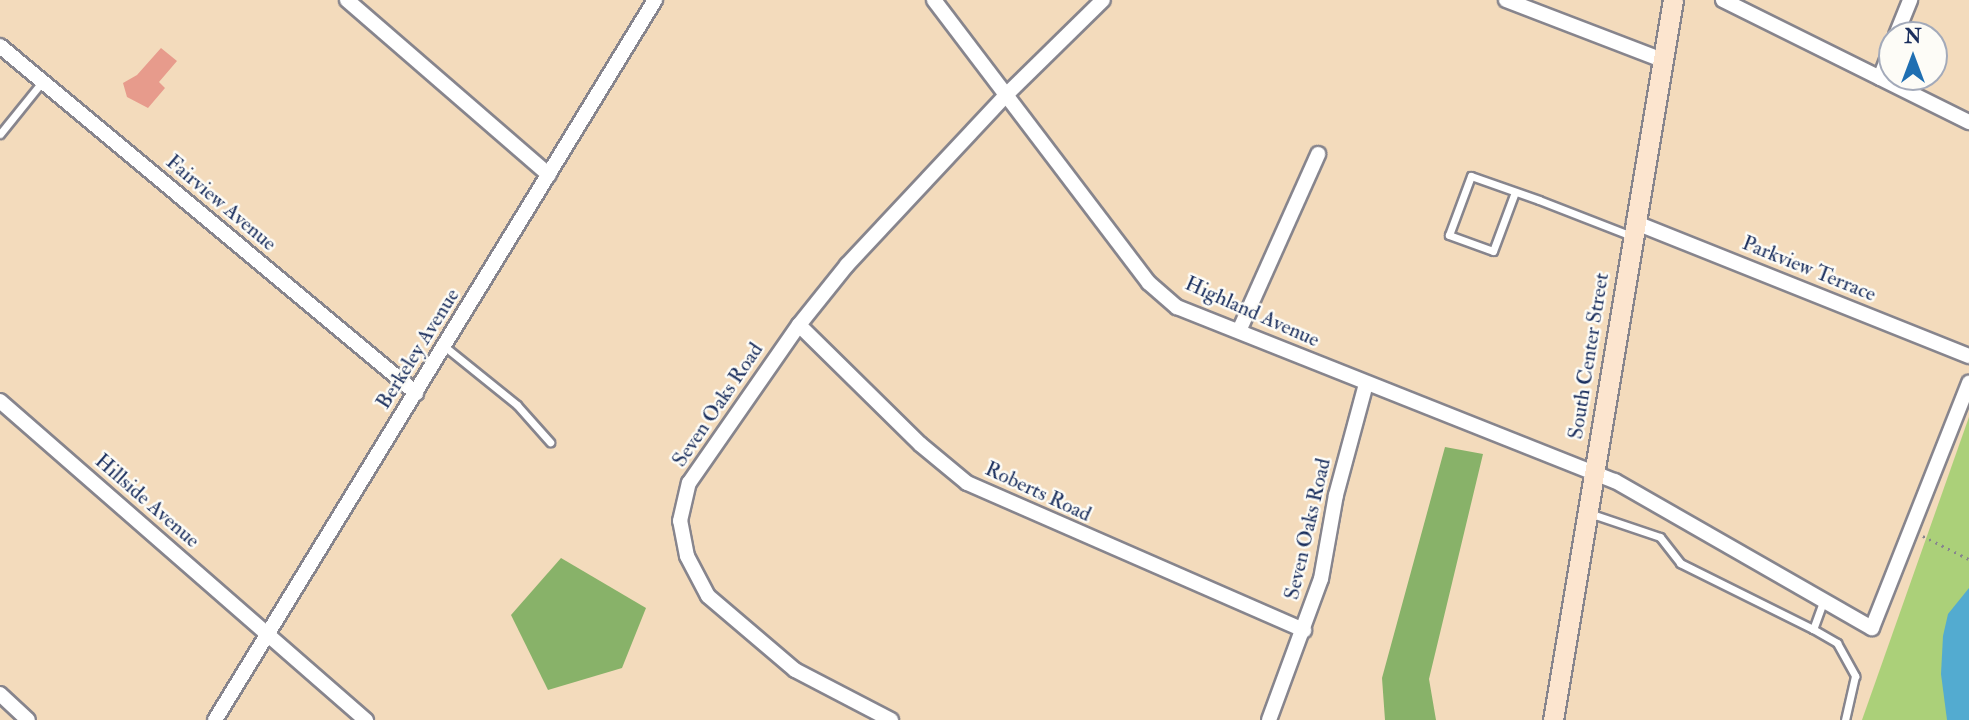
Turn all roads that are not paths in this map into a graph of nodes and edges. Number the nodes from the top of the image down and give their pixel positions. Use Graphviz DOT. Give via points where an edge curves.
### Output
graph roads {
  1 [pos="348,0"];
  2 [pos="655,0"];
  3 [pos="934,0"];
  4 [pos="1103,0"];
  5 [pos="1506,0"];
  6 [pos="1673,0"];
  7 [pos="1723,0"];
  8 [pos="1910,0"];
  9 [pos="1902,21"];
  10 [pos="0,46"];
  11 [pos="1660,59"];
  12 [pos="1878,77"];
  13 [pos="43,81"];
  14 [pos="1906,91"];
  15 [pos="1007,94"];
  16 [pos="1969,122"];
  17 [pos="0,134"];
  18 [pos="1318,154"];
  19 [pos="549,175"];
  20 [pos="1515,192"];
  21 [pos="1633,229"];
  22 [pos="799,325"];
  23 [pos="1239,331"];
  24 [pos="444,346"];
  25 [pos="1969,356"];
  26 [pos="1969,383"];
  27 [pos="1366,384"];
  28 [pos="416,393"];
  29 [pos="0,401"];
  30 [pos="550,442"];
  31 [pos="1593,474"];
  32 [pos="1587,513"];
  33 [pos="1823,602"];
  34 [pos="1812,629"];
  35 [pos="1304,630"];
  36 [pos="266,632"];
  37 [pos="0,694"];
  38 [pos="28,720"];
  39 [pos="215,720"];
  40 [pos="366,720"];
  41 [pos="891,720"];
  42 [pos="1269,720"];
  43 [pos="1553,720"];
  44 [pos="1845,720"];
  1 -- 19 [label="street"];
  2 -- 19 [label="street, Berkeley Avenue"];
  3 -- 15 [label="street, Highland Avenue"];
  4 -- 15 [label="street, Seven Oaks Road"];
  5 -- 11 [label="street"];
  6 -- 11 [label="main road, South Center Street"];
  7 -- 12 [label="street"];
  8 -- 9 [label="street"];
  10 -- 13 [label="street, Fairview Avenue"];
  11 -- 21 [label="main road, South Center Street"];
  13 -- 17 [label="lane"];
  13 -- 28 [label="street, Fairview Avenue"];
  14 -- 16 [label="street"];
  15 -- 22 [label="street, Seven Oaks Road" via="847,265"];
  15 -- 23 [label="street, Highland Avenue" via="1149,283 1177,307"];
  18 -- 23 [label="street"];
  19 -- 24 [label="street, Berkeley Avenue"];
  20 -- 20 [label="lane" via="1471,176 1449,235 1493,251"];
  20 -- 21 [label="lane"];
  21 -- 25 [label="street, Parkview Terrace"];
  21 -- 31 [label="main road, South Center Street"];
  22 -- 35 [label="street, Roberts Road" via="920,444 967,483"];
  22 -- 41 [label="street, Seven Oaks Road" via="690,483 680,521 687,556 708,596 795,670"];
  23 -- 27 [label="street, Highland Avenue"];
  24 -- 28 [label="street, Berkeley Avenue"];
  24 -- 30 [label="lane" via="517,405"];
  26 -- 33 [label="street, Highland Avenue" via="1872,628"];
  27 -- 31 [label="street, Highland Avenue"];
  27 -- 35 [label="street, Seven Oaks Road" via="1336,495 1321,579"];
  28 -- 36 [label="street, Berkeley Avenue"];
  29 -- 36 [label="street, Hillside Avenue"];
  31 -- 32 [label="main road, South Center Street"];
  31 -- 33 [label="street, Highland Avenue" via="1615,481"];
  32 -- 34 [label="lane" via="1660,537 1680,563"];
  32 -- 43 [label="main road, South Center Street"];
  33 -- 34 [label="lane"];
  34 -- 44 [label="lane" via="1837,643 1855,676"];
  35 -- 42 [label="street, Seven Oaks Road"];
  36 -- 39 [label="street, Berkeley Avenue"];
  36 -- 40 [label="street, Hillside Avenue"];
  37 -- 38 [label="street"];
}
